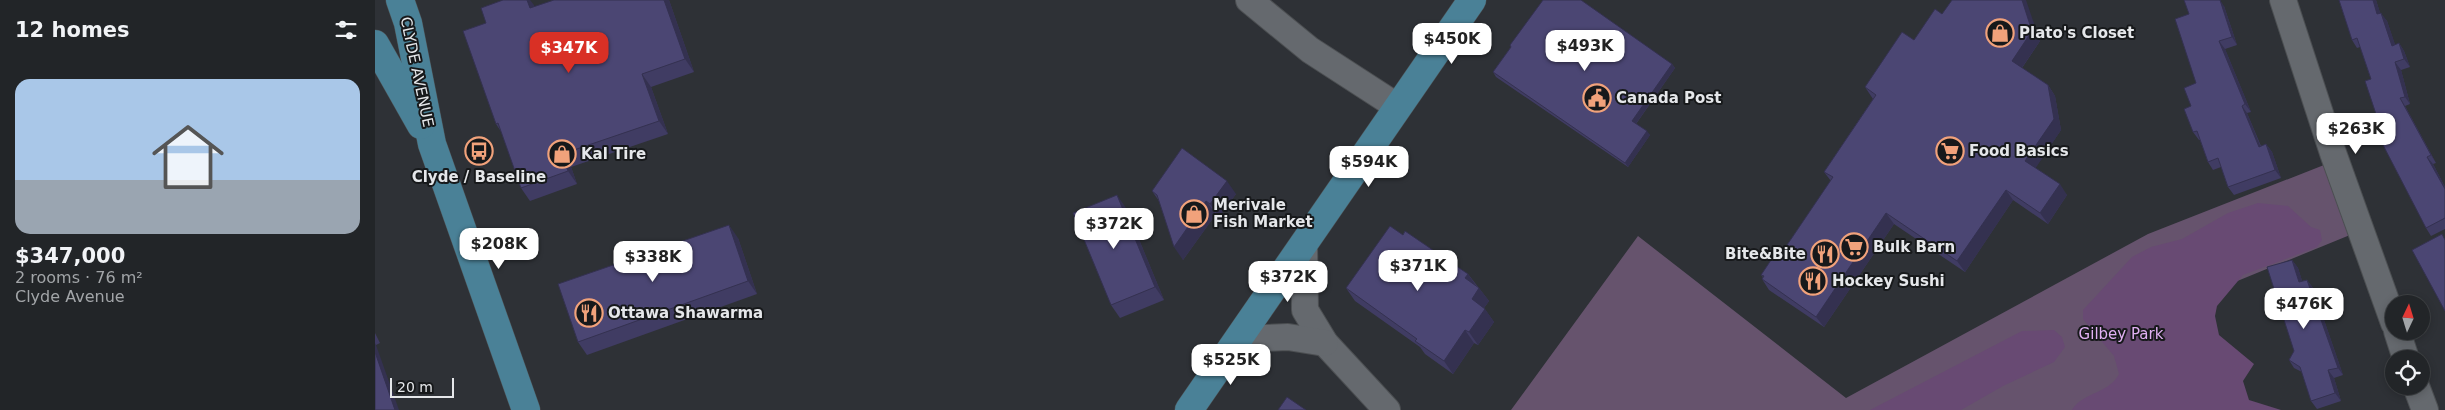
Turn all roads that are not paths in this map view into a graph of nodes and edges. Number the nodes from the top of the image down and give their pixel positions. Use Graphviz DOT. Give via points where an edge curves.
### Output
graph roads {
  1 [pos="400,0"];
  2 [pos="1249,0"];
  3 [pos="1472,0"];
  4 [pos="2283,0"];
  5 [pos="375,44"];
  6 [pos="1398,107"];
  7 [pos="432,144"];
  8 [pos="1304,243"];
  9 [pos="2385,298"];
  10 [pos="1238,339"];
  11 [pos="1325,342"];
  12 [pos="2419,395"];
  13 [pos="526,410"];
  14 [pos="1189,410"];
  15 [pos="1387,410"];
  16 [pos="2425,410"];
  1 -- 7 [label="main road, CLYDE AVENUE" via="408,23"];
  2 -- 6 [label="street" via="1310,50"];
  3 -- 6 [label="main road"];
  4 -- 9 [label="street"];
  5 -- 7 [label="main road, CLYDE AVENUE"];
  6 -- 8 [label="main road"];
  7 -- 13 [label="main road, CLYDE AVENUE"];
  8 -- 10 [label="main road"];
  8 -- 11 [label="street" via="1305,310"];
  10 -- 11 [label="street" via="1301,338"];
  10 -- 14 [label="main road"];
  11 -- 15 [label="street"];
  12 -- 16 [label="street"];
}
